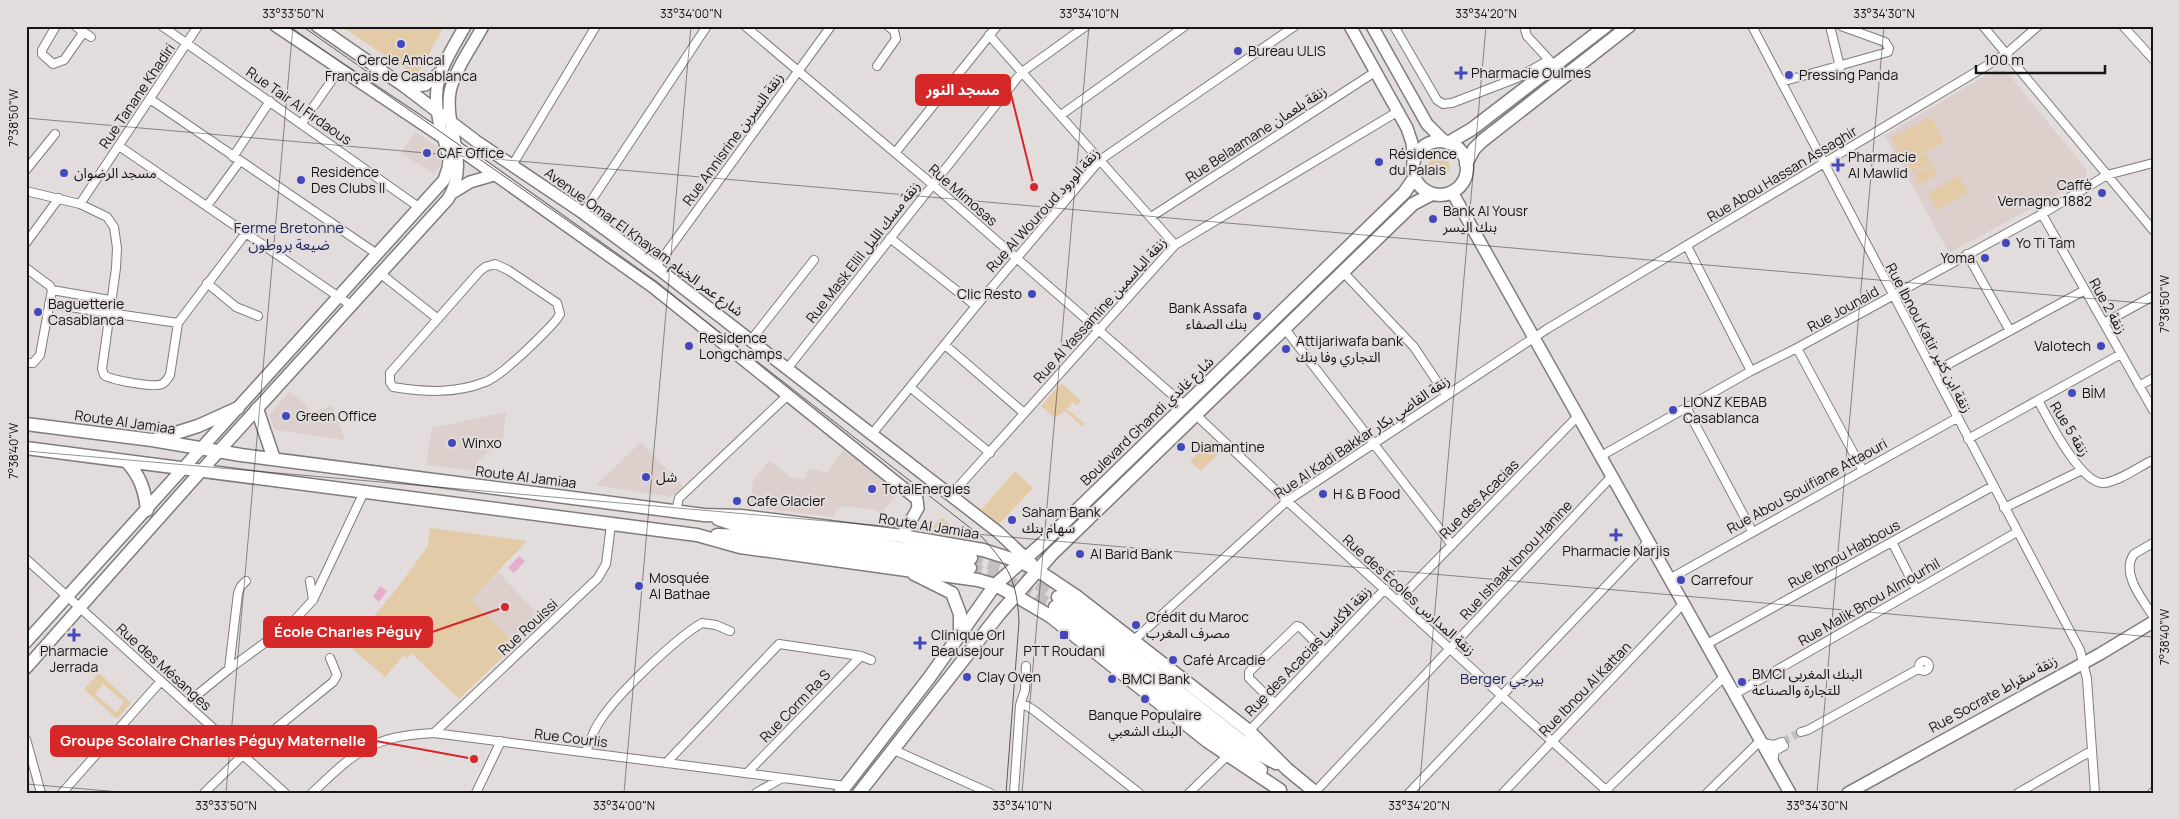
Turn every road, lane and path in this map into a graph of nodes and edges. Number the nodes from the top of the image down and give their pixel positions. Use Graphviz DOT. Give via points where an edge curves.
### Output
graph roads {
  1 [pos="56,26"];
  2 [pos="75,26"];
  3 [pos="162,26"];
  4 [pos="198,26"];
  5 [pos="276,26"];
  6 [pos="317,26"];
  7 [pos="465,26"];
  8 [pos="483,26"];
  9 [pos="596,26"];
  10 [pos="706,26"];
  11 [pos="745,26"];
  12 [pos="831,26"];
  13 [pos="888,26"];
  14 [pos="997,26"];
  15 [pos="1086,26"];
  16 [pos="1185,26"];
  17 [pos="1295,26"];
  18 [pos="1350,26"];
  19 [pos="1372,26"];
  20 [pos="1394,26"];
  21 [pos="1524,26"];
  22 [pos="1606,26"];
  23 [pos="1629,26"];
  24 [pos="1752,26"];
  25 [pos="1830,26"];
  26 [pos="1842,26"];
  27 [pos="1983,26"];
  28 [pos="2038,26"];
  29 [pos="2123,26"];
  30 [pos="989,35"];
  31 [pos="187,44"];
  32 [pos="2006,54"];
  33 [pos="2153,59"];
  34 [pos="1552,63"];
  35 [pos="877,66"];
  36 [pos="1840,67"];
  37 [pos="340,70"];
  38 [pos="798,72"];
  39 [pos="1022,72"];
  40 [pos="1376,72"];
  41 [pos="440,73"];
  42 [pos="1782,82"];
  43 [pos="406,87"];
  44 [pos="150,99"];
  45 [pos="270,101"];
  46 [pos="437,110"];
  47 [pos="1397,112"];
  48 [pos="1061,115"];
  49 [pos="302,122"];
  50 [pos="452,123"];
  51 [pos="55,134"];
  52 [pos="445,139"];
  53 [pos="1446,142"];
  54 [pos="119,146"];
  55 [pos="456,148"];
  56 [pos="895,153"];
  57 [pos="236,159"];
  58 [pos="1100,160"];
  59 [pos="1414,161"];
  60 [pos="2153,163"];
  61 [pos="513,164"];
  62 [pos="1466,164"];
  63 [pos="1824,164"];
  64 [pos="26,170"];
  65 [pos="494,175"];
  66 [pos="2107,175"];
  67 [pos="1414,177"];
  68 [pos="932,184"];
  69 [pos="26,191"];
  70 [pos="1452,192"];
  71 [pos="452,193"];
  72 [pos="1432,194"];
  73 [pos="59,198"];
  74 [pos="80,204"];
  75 [pos="207,206"];
  76 [pos="420,208"];
  77 [pos="582,213"];
  78 [pos="2042,214"];
  79 [pos="1151,217"];
  80 [pos="2153,230"];
  81 [pos="246,233"];
  82 [pos="890,238"];
  83 [pos="26,243"];
  84 [pos="1175,245"];
  85 [pos="1687,246"];
  86 [pos="377,254"];
  87 [pos="1967,254"];
  88 [pos="1016,258"];
  89 [pos="814,260"];
  90 [pos="656,267"];
  91 [pos="26,268"];
  92 [pos="1343,272"];
  93 [pos="381,274"];
  94 [pos="207,283"];
  95 [pos="52,290"];
  96 [pos="2085,290"];
  97 [pos="1893,295"];
  98 [pos="2153,296"];
  99 [pos="339,297"];
  100 [pos="110,300"];
  101 [pos="49,304"];
  102 [pos="352,306"];
  103 [pos="976,306"];
  104 [pos="108,314"];
  105 [pos="258,316"];
  106 [pos="438,319"];
  107 [pos="178,323"];
  108 [pos="2104,324"];
  109 [pos="1099,328"];
  110 [pos="1284,329"];
  111 [pos="2010,330"];
  112 [pos="1534,337"];
  113 [pos="751,340"];
  114 [pos="945,345"];
  115 [pos="1797,348"];
  116 [pos="2121,354"];
  117 [pos="26,363"];
  118 [pos="787,369"];
  119 [pos="1751,371"];
  120 [pos="1934,372"];
  121 [pos="2153,378"];
  122 [pos="2139,386"];
  123 [pos="911,388"];
  124 [pos="788,395"];
  125 [pos="1446,395"];
  126 [pos="2038,400"];
  127 [pos="1184,405"];
  128 [pos="238,408"];
  129 [pos="257,409"];
  130 [pos="1687,409"];
  131 [pos="2153,410"];
  132 [pos="1024,413"];
  133 [pos="1196,414"];
  134 [pos="1578,416"];
  135 [pos="1957,418"];
  136 [pos="26,424"];
  137 [pos="872,434"];
  138 [pos="152,440"];
  139 [pos="1968,440"];
  140 [pos="1373,444"];
  141 [pos="26,448"];
  142 [pos="200,448"];
  143 [pos="218,452"];
  144 [pos="990,453"];
  145 [pos="1601,456"];
  146 [pos="274,460"];
  147 [pos="2153,460"];
  148 [pos="126,461"];
  149 [pos="182,467"];
  150 [pos="1862,469"];
  151 [pos="201,470"];
  152 [pos="2082,470"];
  153 [pos="1612,476"];
  154 [pos="1993,486"];
  155 [pos="364,492"];
  156 [pos="951,495"];
  157 [pos="1287,501"];
  158 [pos="2004,508"];
  159 [pos="147,510"];
  160 [pos="676,511"];
  161 [pos="704,515"];
  162 [pos="611,525"];
  163 [pos="1752,531"];
  164 [pos="2017,532"];
  165 [pos="697,534"];
  166 [pos="902,536"];
  167 [pos="1649,541"];
  168 [pos="1892,542"];
  169 [pos="2153,544"];
  170 [pos="1452,545"];
  171 [pos="26,559"];
  172 [pos="1023,560"];
  173 [pos="900,568"];
  174 [pos="1037,570"];
  175 [pos="1671,578"];
  176 [pos="310,580"];
  177 [pos="246,582"];
  178 [pos="994,585"];
  179 [pos="1916,589"];
  180 [pos="1385,590"];
  181 [pos="1014,595"];
  182 [pos="67,596"];
  183 [pos="313,600"];
  184 [pos="1398,600"];
  185 [pos="1684,603"];
  186 [pos="80,608"];
  187 [pos="2153,616"];
  188 [pos="2153,622"];
  189 [pos="730,631"];
  190 [pos="960,633"];
  191 [pos="1133,641"];
  192 [pos="26,642"];
  193 [pos="1707,644"];
  194 [pos="1449,649"];
  195 [pos="1326,652"];
  196 [pos="861,656"];
  197 [pos="330,658"];
  198 [pos="871,660"];
  199 [pos="2084,662"];
  200 [pos="1026,666"];
  201 [pos="26,668"];
  202 [pos="1920,668"];
  203 [pos="229,669"];
  204 [pos="1725,676"];
  205 [pos="161,680"];
  206 [pos="1735,694"];
  207 [pos="1501,695"];
  208 [pos="186,704"];
  209 [pos="1275,704"];
  210 [pos="1020,705"];
  211 [pos="1249,731"];
  212 [pos="434,733"];
  213 [pos="1804,733"];
  214 [pos="26,739"];
  215 [pos="500,741"];
  216 [pos="1552,742"];
  217 [pos="1762,742"];
  218 [pos="894,750"];
  219 [pos="2092,751"];
  220 [pos="586,752"];
  221 [pos="243,755"];
  222 [pos="1227,756"];
  223 [pos="666,762"];
  224 [pos="1774,762"];
  225 [pos="1287,770"];
  226 [pos="747,773"];
  227 [pos="782,778"];
  228 [pos="843,789"];
  229 [pos="1282,791"];
  230 [pos="1315,792"];
  231 [pos="1607,792"];
  232 [pos="41,793"];
  233 [pos="62,793"];
  234 [pos="204,793"];
  235 [pos="285,793"];
  236 [pos="312,793"];
  237 [pos="476,793"];
  238 [pos="756,793"];
  239 [pos="859,793"];
  240 [pos="990,793"];
  241 [pos="1014,793"];
  242 [pos="1139,793"];
  243 [pos="1189,793"];
  244 [pos="1409,793"];
  245 [pos="1504,793"];
  246 [pos="1707,793"];
  247 [pos="1790,793"];
  248 [pos="1848,793"];
  249 [pos="2018,793"];
  250 [pos="2095,793"];
  1 -- 2 [label="street" via="42,50 53,64 64,60 87,35"];
  3 -- 31 [label="street, Rue Tair Al Firdaous"];
  4 -- 31 [label="street, Rue Tanane Khadiri"];
  5 -- 37 [label="main road"];
  6 -- 43 [label="main road, Avenue Omar El Khayam شارع عمر الخيام"];
  7 -- 41 [label="main road"];
  8 -- 50 [label="main road" via="452,86"];
  9 -- 61 [label="street"];
  10 -- 77 [label="street"];
  11 -- 38 [label="street, Rue Mimosas"];
  12 -- 38 [label="street, Rue Annisrine زنقة النسرين"];
  13 -- 35 [label="street" via="896,39"];
  14 -- 30 [label="street"];
  15 -- 39 [label="street, Rue Mask Ellil زنقة مسك الليل"];
  16 -- 48 [label="street"];
  17 -- 58 [label="street, Rue Al Wouroud زنقة الورود"];
  18 -- 40 [label="main road"];
  19 -- 53 [label="main road" via="1428,124"];
  20 -- 34 [label="street" via="1437,100 1443,104"];
  21 -- 34 [label="street" via="1527,36"];
  22 -- 34 [label="main road"];
  23 -- 62 [label="main road" via="1482,141 1469,155"];
  24 -- 42 [label="street, Rue Ibnou Katir زنقة ابن كثير"];
  25 -- 36 [label="street"];
  26 -- 36 [label="street" via="1886,42 1888,52"];
  27 -- 32 [label="street"];
  28 -- 32 [label="street, Rue Abou Hassan Assaghir"];
  29 -- 33 [label="street"];
  30 -- 39 [label="street"];
  30 -- 56 [label="street"];
  31 -- 44 [label="street, Rue Tanane Khadiri"];
  31 -- 45 [label="street, Rue Tair Al Firdaous"];
  32 -- 63 [label="street, Rue Abou Hassan Assaghir"];
  32 -- 66 [label="street"];
  34 -- 53 [label="main road" via="1472,130"];
  36 -- 42 [label="street"];
  37 -- 49 [label="street"];
  37 -- 52 [label="main road"];
  38 -- 56 [label="street, Rue Mimosas"];
  38 -- 90 [label="street, Rue Annisrine زنقة النسرين"];
  39 -- 48 [label="street"];
  39 -- 68 [label="street, Rue Mask Ellil زنقة مسك الليل"];
  40 -- 47 [label="main road"];
  40 -- 79 [label="street, Rue Belaamane زنقة بلعمان"];
  41 -- 43 [label="main road" via="425,85"];
  41 -- 46 [label="main road"];
  42 -- 63 [label="street, Rue Ibnou Katir زنقة ابن كثير"];
  43 -- 46 [label="main road, Avenue Omar El Khayam شارع عمر الخيام"];
  44 -- 54 [label="street, Rue Tanane Khadiri"];
  44 -- 57 [label="street"];
  45 -- 49 [label="street, Rue Tair Al Firdaous"];
  45 -- 57 [label="street"];
  46 -- 50 [label="main road, Avenue Omar El Khayam شارع عمر الخيام"];
  46 -- 52 [label="main road"];
  47 -- 59 [label="main road" via="1410,136"];
  47 -- 84 [label="street, Rue Al Yassamine زنقة الياسمين"];
  48 -- 58 [label="street"];
  49 -- 76 [label="street, Rue Tair Al Firdaous"];
  50 -- 55 [label="main road"];
  50 -- 61 [label="main road, Avenue Omar El Khayam شارع عمر الخيام"];
  51 -- 64 [label="street"];
  52 -- 55 [label="main road"];
  52 -- 76 [label="main road" via="449,160 446,174"];
  53 -- 59 [label="main road" via="1426,145"];
  53 -- 62 [label="main road" via="1459,150"];
  54 -- 74 [label="street, Rue Tanane Khadiri"];
  54 -- 75 [label="street"];
  55 -- 65 [label="main road"];
  55 -- 71 [label="main road" via="457,173"];
  56 -- 68 [label="street, Rue Mimosas"];
  57 -- 75 [label="street"];
  57 -- 86 [label="street"];
  58 -- 79 [label="street"];
  58 -- 88 [label="street, Rue Al Wouroud زنقة الورود"];
  59 -- 67 [label="main road"];
  60 -- 66 [label="street, Rue Jounaid"];
  61 -- 77 [label="main road, Avenue Omar El Khayam شارع عمر الخيام"];
  62 -- 70 [label="main road" via="1464,179"];
  63 -- 85 [label="street, Rue Abou Hassan Assaghir"];
  63 -- 97 [label="street, Rue Ibnou Katir زنقة ابن كثير"];
  65 -- 71 [label="main road" via="470,182"];
  65 -- 124 [label="main road" via="653,287"];
  66 -- 78 [label="street, Rue Jounaid"];
  66 -- 80 [label="street"];
  67 -- 72 [label="main road" via="1421,188"];
  67 -- 127 [label="main road, Boulevard Ghandi شارع غاندي" via="1404,193"];
  68 -- 82 [label="street, Rue Mask Ellil زنقة مسك الليل"];
  68 -- 88 [label="street, Rue Mimosas"];
  69 -- 73 [label="street"];
  70 -- 72 [label="main road"];
  70 -- 112 [label="main road"];
  71 -- 93 [label="main road"];
  72 -- 92 [label="main road, Boulevard Ghandi شارع غاندي" via="1413,204"];
  73 -- 74 [label="street"];
  73 -- 83 [label="street"];
  74 -- 100 [label="street" via="107,217 116,232"];
  75 -- 81 [label="street"];
  76 -- 86 [label="main road"];
  77 -- 90 [label="main road, Avenue Omar El Khayam شارع عمر الخيام"];
  78 -- 87 [label="street, Rue Jounaid"];
  78 -- 96 [label="street, Rue 2 زنقة"];
  79 -- 84 [label="street"];
  81 -- 94 [label="street"];
  81 -- 99 [label="street"];
  82 -- 103 [label="street"];
  82 -- 118 [label="street, Rue Mask Ellil زنقة مسك الليل"];
  84 -- 109 [label="street, Rue Al Yassamine زنقة الياسمين"];
  85 -- 112 [label="street, Rue Abou Hassan Assaghir"];
  85 -- 119 [label="street"];
  86 -- 99 [label="main road"];
  87 -- 97 [label="street, Rue Jounaid"];
  87 -- 111 [label="street"];
  88 -- 103 [label="street, Rue Al Wouroud زنقة الورود"];
  88 -- 109 [label="street, Rue Mimosas"];
  89 -- 113 [label="street"];
  90 -- 113 [label="main road, Avenue Omar El Khayam شارع عمر الخيام"];
  91 -- 95 [label="street"];
  92 -- 110 [label="main road, Boulevard Ghandi شارع غاندي"];
  92 -- 125 [label="street" via="1414,347"];
  93 -- 102 [label="main road"];
  93 -- 106 [label="street"];
  94 -- 105 [label="street" via="236,307"];
  94 -- 107 [label="street"];
  95 -- 100 [label="street"];
  95 -- 101 [label="street"];
  96 -- 108 [label="street, Rue 2 زنقة"];
  96 -- 111 [label="street"];
  97 -- 115 [label="street, Rue Jounaid"];
  97 -- 120 [label="street, Rue Ibnou Katir زنقة ابن كثير"];
  98 -- 108 [label="street"];
  99 -- 102 [label="street"];
  99 -- 128 [label="main road"];
  100 -- 104 [label="street"];
  101 -- 104 [label="street"];
  101 -- 117 [label="street" via="40,355 32,363"];
  102 -- 129 [label="main road"];
  103 -- 114 [label="street, Rue Al Wouroud زنقة الورود"];
  104 -- 107 [label="street"];
  104 -- 107 [label="street" via="104,375 134,382 161,384 167,380"];
  106 -- 106 [label="street" via="490,264 508,270 557,303 560,314 548,330 487,382 432,392 394,387 390,373"];
  108 -- 116 [label="street, Rue 2 زنقة"];
  109 -- 127 [label="street, Rue Mimosas"];
  109 -- 132 [label="street, Rue Al Yassamine زنقة الياسمين"];
  110 -- 133 [label="main road, Boulevard Ghandi شارع غاندي"];
  110 -- 140 [label="street"];
  111 -- 120 [label="street"];
  112 -- 125 [label="street, Rue Al Kadi Bakkar زنقة القاضي بكار"];
  112 -- 134 [label="main road"];
  113 -- 118 [label="main road, Avenue Omar El Khayam شارع عمر الخيام"];
  114 -- 123 [label="street, Rue Al Wouroud زنقة الورود"];
  114 -- 132 [label="street"];
  115 -- 119 [label="street, Rue Jounaid"];
  115 -- 150 [label="street"];
  116 -- 122 [label="street, Rue 2 زنقة"];
  116 -- 126 [label="street"];
  118 -- 137 [label="main road, Avenue Omar El Khayam شارع عمر الخيام"];
  119 -- 130 [label="street, Rue Jounaid"];
  120 -- 135 [label="street, Rue Ibnou Katir زنقة ابن كثير"];
  121 -- 122 [label="street"];
  122 -- 131 [label="street, Rue 2 زنقة"];
  123 -- 137 [label="street, Rue Al Wouroud زنقة الورود"];
  123 -- 144 [label="street"];
  124 -- 160 [label="street" via="679,498"];
  124 -- 166 [label="main road" via="917,499 918,508"];
  125 -- 140 [label="street, Rue Al Kadi Bakkar زنقة القاضي بكار"];
  126 -- 139 [label="street"];
  126 -- 152 [label="street, Rue 5 زنقة"];
  127 -- 172 [label="main road, Boulevard Ghandi شارع غاندي"];
  128 -- 138 [label="main road" via="198,426"];
  128 -- 142 [label="main road"];
  129 -- 143 [label="main road"];
  129 -- 146 [label="main road"];
  130 -- 145 [label="street, Rue Jounaid"];
  130 -- 163 [label="street"];
  132 -- 144 [label="street, Rue Al Yassamine زنقة الياسمين"];
  133 -- 157 [label="street, Rue des Écoles زنقة المدارس"];
  133 -- 174 [label="main road, Boulevard Ghandi شارع غاندي"];
  134 -- 145 [label="main road"];
  134 -- 170 [label="street, Rue des Acacias"];
  135 -- 139 [label="street, Rue Ibnou Katir زنقة ابن كثير"];
  135 -- 150 [label="street, Rue Abou Souifiane Attaouri"];
  136 -- 138 [label="main road, Route Al Jamiaa"];
  137 -- 156 [label="main road, Avenue Omar El Khayam شارع عمر الخيام"];
  138 -- 142 [label="main road, Route Al Jamiaa"];
  139 -- 154 [label="street, Rue Ibnou Katir زنقة ابن كثير"];
  140 -- 157 [label="street, Rue Al Kadi Bakkar زنقة القاضي بكار"];
  140 -- 170 [label="street"];
  141 -- 148 [label="main road"];
  142 -- 143 [label="main road, Route Al Jamiaa"];
  142 -- 149 [label="main road"];
  143 -- 146 [label="main road, Route Al Jamiaa"];
  143 -- 151 [label="main road"];
  144 -- 156 [label="street, Rue Al Yassamine زنقة الياسمين"];
  145 -- 153 [label="main road"];
  146 -- 160 [label="main road, Route Al Jamiaa"];
  147 -- 152 [label="street" via="2113,481 2102,483"];
  148 -- 149 [label="main road"];
  148 -- 159 [label="main road" via="137,473"];
  149 -- 151 [label="main road"];
  149 -- 159 [label="main road"];
  150 -- 163 [label="street, Rue Abou Souifiane Attaouri"];
  151 -- 155 [label="main road"];
  151 -- 186 [label="main road"];
  152 -- 158 [label="street"];
  153 -- 167 [label="main road"];
  153 -- 194 [label="street, Rue Ishaak Ibnou Hanine"];
  154 -- 158 [label="street, Rue Ibnou Katir زنقة ابن كثير"];
  154 -- 168 [label="street, Rue Ibnou Habbous"];
  155 -- 162 [label="main road"];
  155 -- 183 [label="street"];
  156 -- 172 [label="main road, Avenue Omar El Khayam شارع عمر الخيام" via="998,532"];
  157 -- 180 [label="street, Rue des Écoles زنقة المدارس"];
  157 -- 191 [label="street, Rue Al Kadi Bakkar زنقة القاضي بكار"];
  158 -- 164 [label="street, Rue Ibnou Katir زنقة ابن كثير"];
  159 -- 182 [label="main road"];
  160 -- 161 [label="main road, Route Al Jamiaa"];
  161 -- 165 [label="main road" via="739,526 971,563 740,536"];
  161 -- 166 [label="main road, Route Al Jamiaa" via="741,516"];
  162 -- 165 [label="main road"];
  162 -- 212 [label="street, Rue Rouissi" via="606,564 598,578"];
  163 -- 175 [label="street, Rue Abou Souifiane Attaouri"];
  164 -- 179 [label="street, Rue Malik Bnou Almourhil"];
  164 -- 199 [label="street, Rue Ibnou Katir زنقة ابن كثير"];
  165 -- 173 [label="main road" via="740,547"];
  166 -- 172 [label="main road, Route Al Jamiaa"];
  167 -- 175 [label="main road"];
  167 -- 207 [label="street"];
  168 -- 179 [label="street"];
  168 -- 193 [label="street, Rue Ibnou Habbous"];
  169 -- 187 [label="street" via="2134,554 2129,569 2132,581"];
  170 -- 184 [label="street, Rue des Acacias"];
  171 -- 182 [label="street, Rue des Mésanges"];
  172 -- 174 [label="main road, Route Al Jamiaa"];
  172 -- 178 [label="main road, Boulevard Ghandi شارع غاندي"];
  173 -- 178 [label="main road"];
  173 -- 190 [label="main road" via="952,593 960,614"];
  174 -- 181 [label="main road, Boulevard Ghandi شارع غاندي"];
  174 -- 191 [label="main road, Route Al Jamiaa"];
  175 -- 185 [label="main road"];
  176 -- 183 [label="street"];
  177 -- 203 [label="street" via="238,592"];
  178 -- 181 [label="main road"];
  178 -- 190 [label="main road, Boulevard Ghandi شارع غاندي"];
  179 -- 206 [label="street, Rue Malik Bnou Almourhil"];
  180 -- 184 [label="street, Rue des Écoles زنقة المدارس"];
  180 -- 195 [label="street, Rue des Acacias زنقة الأكاسيا"];
  181 -- 218 [label="main road, Boulevard Ghandi شارع غاندي"];
  181 -- 222 [label="main road" via="1050,616"];
  182 -- 186 [label="street, Rue des Mésanges"];
  182 -- 192 [label="main road"];
  183 -- 203 [label="street" via="292,623"];
  184 -- 194 [label="street, Rue des Écoles زنقة المدارس"];
  185 -- 193 [label="main road"];
  185 -- 216 [label="street, Rue Ibnou Al Kattan"];
  186 -- 201 [label="main road"];
  186 -- 205 [label="street, Rue des Mésanges"];
  188 -- 199 [label="main road, Rue Socrate زنقة سقراط"];
  189 -- 220 [label="street" via="702,623 679,640 603,716"];
  190 -- 228 [label="main road, Boulevard Ghandi شارع غاندي"];
  191 -- 211 [label="main road, Route Al Jamiaa"];
  193 -- 204 [label="main road"];
  194 -- 207 [label="street, Rue des Écoles زنقة المدارس"];
  194 -- 230 [label="street, Rue Ishaak Ibnou Hanine"];
  195 -- 209 [label="street, Rue des Acacias زنقة الأكاسيا"];
  195 -- 209 [label="street" via="1297,626 1249,672 1249,678"];
  196 -- 198 [label="street"];
  196 -- 223 [label="street" via="779,644"];
  196 -- 226 [label="street, Rue Corm Ra S"];
  197 -- 221 [label="street" via="337,675 334,682"];
  199 -- 219 [label="street, Rue Ibnou Katir زنقة ابن كثير"];
  199 -- 248 [label="main road, Rue Socrate زنقة سقراط"];
  200 -- 210 [label="street" via="1025,690"];
  202 -- 213 [label="street"];
  203 -- 208 [label="street"];
  204 -- 206 [label="main road"];
  204 -- 231 [label="street"];
  205 -- 208 [label="street, Rue des Mésanges"];
  205 -- 233 [label="street"];
  206 -- 217 [label="main road"];
  207 -- 216 [label="street, Rue des Écoles زنقة المدارس"];
  207 -- 244 [label="street"];
  208 -- 221 [label="street, Rue des Mésanges"];
  209 -- 211 [label="street, Rue des Acacias زنقة الأكاسيا"];
  210 -- 241 [label="street"];
  210 -- 242 [label="street" via="1035,711"];
  211 -- 225 [label="main road, Route Al Jamiaa"];
  212 -- 215 [label="street, Rue Courlis"];
  212 -- 236 [label="street, Rue Courlis" via="406,734 376,743 348,758"];
  214 -- 232 [label="street"];
  215 -- 220 [label="street, Rue Courlis"];
  215 -- 237 [label="street"];
  216 -- 231 [label="street, Rue des Écoles زنقة المدارس"];
  216 -- 245 [label="street, Rue Ibnou Al Kattan"];
  217 -- 224 [label="main road"];
  217 -- 224 [label="street" via="1783,744 1776,751"];
  217 -- 246 [label="street"];
  218 -- 239 [label="main road, Boulevard Ghandi شارع غاندي"];
  218 -- 240 [label="street"];
  219 -- 249 [label="street"];
  219 -- 250 [label="street, Rue Ibnou Katir زنقة ابن كثير"];
  220 -- 223 [label="street, Rue Courlis"];
  221 -- 234 [label="street"];
  221 -- 235 [label="street, Rue des Mésanges"];
  222 -- 229 [label="main road"];
  222 -- 243 [label="street"];
  223 -- 226 [label="street, Rue Courlis"];
  224 -- 247 [label="main road"];
  225 -- 229 [label="main road" via="1257,753 1056,602 1253,763"];
  225 -- 230 [label="main road"];
  226 -- 227 [label="street, Rue Courlis"];
  227 -- 228 [label="street, Rue Courlis"];
  227 -- 238 [label="street"];
}
